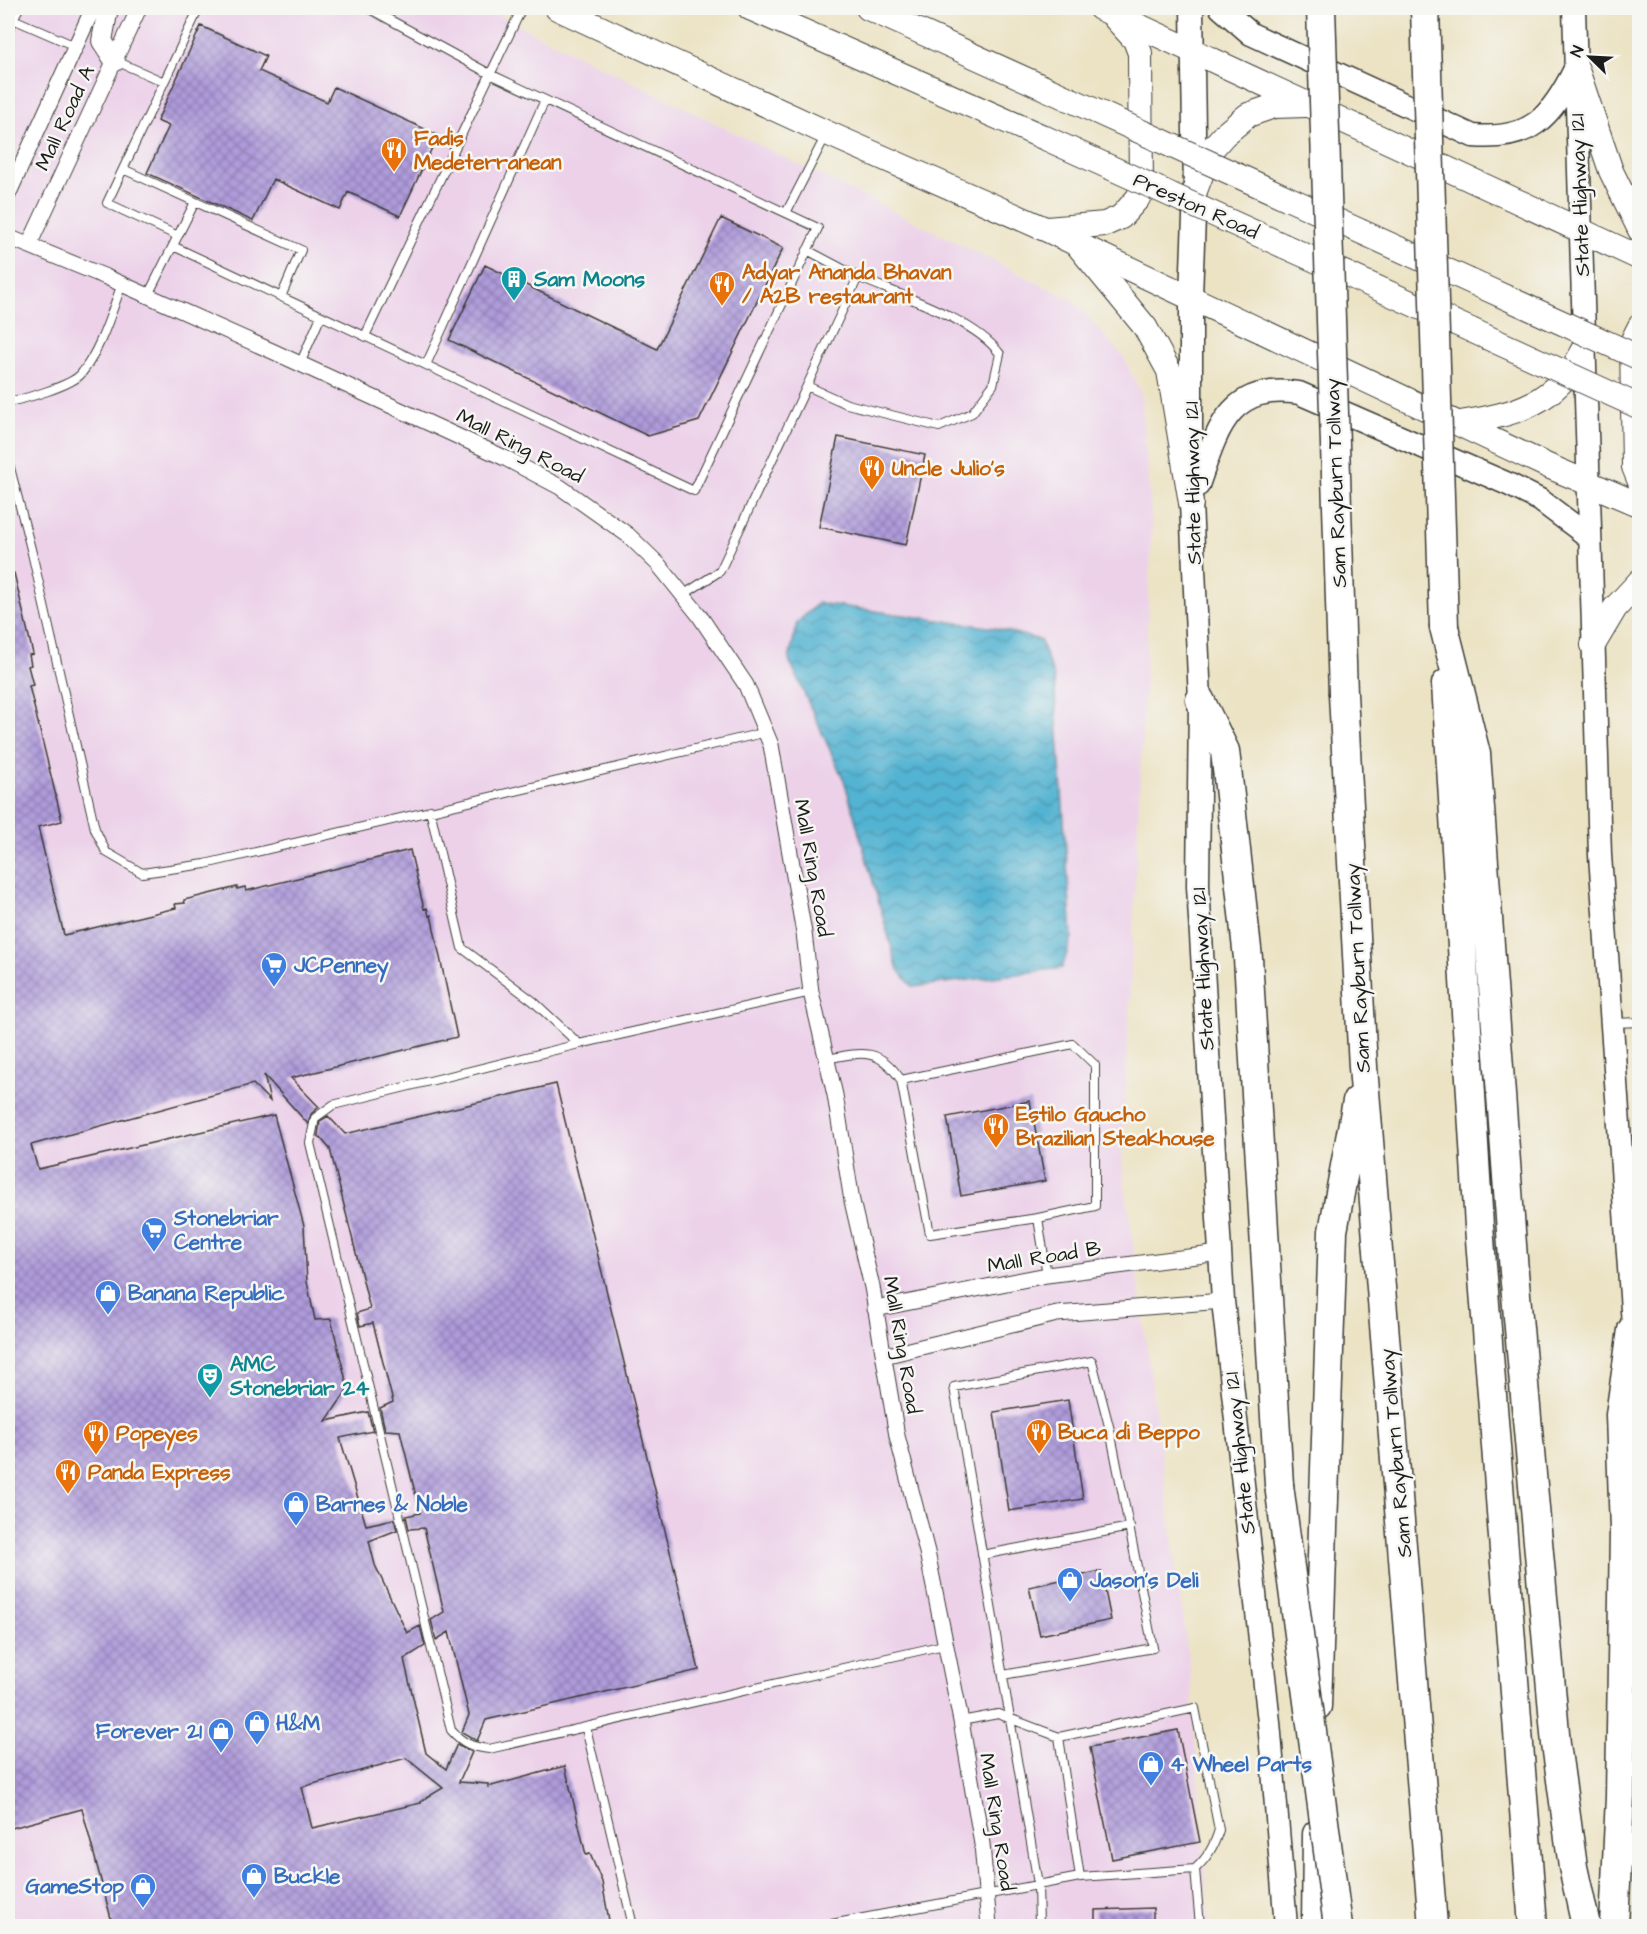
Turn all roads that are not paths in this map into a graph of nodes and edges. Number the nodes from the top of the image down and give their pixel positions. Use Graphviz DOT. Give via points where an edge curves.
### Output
graph roads {
  1 [pos="19,8"];
  2 [pos="93,8"];
  3 [pos="108,8"];
  4 [pos="139,8"];
  5 [pos="199,8"];
  6 [pos="368,8"];
  7 [pos="522,8"];
  8 [pos="557,8"];
  9 [pos="750,8"];
  10 [pos="868,8"];
  11 [pos="1192,8"];
  12 [pos="1221,8"];
  13 [pos="1321,8"];
  14 [pos="1425,8"];
  15 [pos="1574,8"];
  16 [pos="1105,9"];
  17 [pos="14,20"];
  18 [pos="8,32"];
  19 [pos="75,46"];
  20 [pos="1193,50"];
  21 [pos="115,61"];
  22 [pos="1576,67"];
  23 [pos="490,74"];
  24 [pos="164,82"];
  25 [pos="545,100"];
  26 [pos="1312,105"];
  27 [pos="827,133"];
  28 [pos="123,169"];
  29 [pos="1195,191"];
  30 [pos="8,195"];
  31 [pos="195,202"];
  32 [pos="786,213"];
  33 [pos="1045,229"];
  34 [pos="1640,230"];
  35 [pos="1582,231"];
  36 [pos="178,236"];
  37 [pos="8,237"];
  38 [pos="1076,243"];
  39 [pos="29,245"];
  40 [pos="173,246"];
  41 [pos="807,250"];
  42 [pos="1640,258"];
  43 [pos="858,277"];
  44 [pos="122,284"];
  45 [pos="148,296"];
  46 [pos="281,297"];
  47 [pos="1191,297"];
  48 [pos="321,316"];
  49 [pos="1640,326"];
  50 [pos="365,336"];
  51 [pos="1584,350"];
  52 [pos="1640,358"];
  53 [pos="300,365"];
  54 [pos="426,365"];
  55 [pos="807,386"];
  56 [pos="8,402"];
  57 [pos="1640,407"];
  58 [pos="1460,423"];
  59 [pos="8,460"];
  60 [pos="1588,482"];
  61 [pos="1640,482"];
  62 [pos="1191,503"];
  63 [pos="1640,506"];
  64 [pos="1589,537"];
  65 [pos="1640,581"];
  66 [pos="683,595"];
  67 [pos="1444,627"];
  68 [pos="1593,645"];
  69 [pos="1200,700"];
  70 [pos="767,732"];
  71 [pos="430,810"];
  72 [pos="811,992"];
  73 [pos="1640,1022"];
  74 [pos="1612,1023"];
  75 [pos="579,1044"];
  76 [pos="827,1059"];
  77 [pos="1363,1067"];
  78 [pos="901,1080"];
  79 [pos="1038,1218"];
  80 [pos="1220,1253"];
  81 [pos="1047,1275"];
  82 [pos="1223,1301"];
  83 [pos="876,1309"];
  84 [pos="1632,1330"];
  85 [pos="884,1356"];
  86 [pos="1640,1424"];
  87 [pos="1130,1527"];
  88 [pos="982,1555"];
  89 [pos="944,1645"];
  90 [pos="1003,1675"];
  91 [pos="1010,1719"];
  92 [pos="961,1721"];
  93 [pos="586,1728"];
  94 [pos="1059,1737"];
  95 [pos="1195,1869"];
  96 [pos="1080,1877"];
  97 [pos="1038,1884"];
  98 [pos="988,1893"];
  99 [pos="633,1926"];
  100 [pos="821,1926"];
  101 [pos="989,1926"];
  102 [pos="1039,1926"];
  103 [pos="1200,1926"];
  104 [pos="1287,1926"];
  105 [pos="1317,1926"];
  106 [pos="1338,1926"];
  107 [pos="1433,1926"];
  108 [pos="1533,1926"];
  109 [pos="1586,1926"];
  110 [pos="1614,1926"];
  1 -- 17 [label="lane"];
  2 -- 19 [label="street, Mall Road A"];
  3 -- 21 [label="street" via="102,40"];
  4 -- 21 [label="street, Mall Road A"];
  5 -- 24 [label="lane"];
  6 -- 23 [label="lane"];
  7 -- 23 [label="lane"];
  8 -- 27 [label="main road"];
  9 -- 57 [label="main road, Preston Road, bridge"];
  10 -- 52 [label="main road, bridge"];
  11 -- 20 [label="main road, State Highway 121"];
  12 -- 22 [label="main road" via="1251,34 1473,136 1499,138 1524,132 1556,104"];
  13 -- 77 [label="highway, Sam Rayburn Tollway, bridge" via="1343,694"];
  14 -- 67 [label="highway, bridge"];
  15 -- 22 [label="main road, State Highway 121"];
  16 -- 20 [label="main road"];
  16 -- 33 [label="main road" via="1135,40 1140,53 1141,191 1128,211 1113,221"];
  17 -- 18 [label="lane"];
  17 -- 19 [label="lane"];
  19 -- 30 [label="street, Mall Road A"];
  20 -- 26 [label="main road"];
  20 -- 29 [label="main road, State Highway 121"];
  21 -- 24 [label="lane"];
  21 -- 39 [label="street, Mall Road A"];
  22 -- 34 [label="main road" via="1611,171"];
  22 -- 35 [label="main road, State Highway 121"];
  23 -- 25 [label="lane"];
  23 -- 50 [label="lane"];
  24 -- 28 [label="lane"];
  25 -- 32 [label="lane"];
  25 -- 54 [label="lane"];
  26 -- 29 [label="main road" via="1274,106 1248,115 1210,151"];
  26 -- 35 [label="main road"];
  27 -- 32 [label="lane"];
  27 -- 33 [label="main road"];
  28 -- 31 [label="lane"];
  28 -- 36 [label="lane" via="107,202"];
  29 -- 47 [label="main road, State Highway 121"];
  31 -- 36 [label="lane"];
  31 -- 46 [label="lane" via="301,250"];
  32 -- 41 [label="lane" via="818,228"];
  33 -- 38 [label="main road"];
  35 -- 42 [label="main road"];
  35 -- 51 [label="main road, State Highway 121"];
  36 -- 40 [label="lane"];
  37 -- 39 [label="street, Mall Ring Road"];
  38 -- 47 [label="main road"];
  38 -- 62 [label="main road" via="1145,327 1169,371"];
  39 -- 44 [label="street, Mall Ring Road"];
  40 -- 45 [label="lane"];
  40 -- 46 [label="lane"];
  41 -- 43 [label="lane"];
  41 -- 54 [label="lane" via="694,491"];
  43 -- 55 [label="lane"];
  43 -- 55 [label="lane" via="954,320 992,343 1000,354 993,385 972,413 939,427 847,404"];
  44 -- 45 [label="street, Mall Ring Road"];
  44 -- 56 [label="lane" via="80,375 36,396"];
  45 -- 53 [label="street, Mall Ring Road"];
  46 -- 48 [label="lane"];
  47 -- 58 [label="main road"];
  47 -- 62 [label="main road, State Highway 121"];
  48 -- 50 [label="lane"];
  48 -- 53 [label="lane"];
  49 -- 61 [label="main road" via="1632,342 1634,467"];
  50 -- 54 [label="lane"];
  51 -- 58 [label="main road" via="1554,390 1532,405 1509,415"];
  51 -- 60 [label="main road, State Highway 121"];
  53 -- 66 [label="street, Mall Ring Road" via="457,435 560,487 628,535"];
  55 -- 66 [label="lane" via="720,571"];
  58 -- 60 [label="main road"];
  59 -- 71 [label="lane" via="95,829 106,852 142,873 205,864"];
  60 -- 63 [label="main road"];
  60 -- 64 [label="main road, State Highway 121"];
  62 -- 64 [label="main road" via="1218,428 1230,411 1255,395 1284,391 1299,393 1509,484 1540,500"];
  62 -- 69 [label="main road, State Highway 121"];
  64 -- 68 [label="main road, State Highway 121"];
  65 -- 68 [label="main road" via="1615,608"];
  66 -- 70 [label="street, Mall Ring Road" via="746,685"];
  67 -- 108 [label="highway" via="1479,1226"];
  67 -- 109 [label="highway" via="1476,754 1514,1272 1556,1744 1573,1867"];
  68 -- 74 [label="main road, State Highway 121" via="1600,855"];
  69 -- 80 [label="main road, State Highway 121" via="1198,886"];
  69 -- 106 [label="highway, bridge" via="1225,751 1248,958 1279,1485"];
  70 -- 71 [label="lane"];
  70 -- 72 [label="street, Mall Ring Road"];
  71 -- 75 [label="lane" via="462,948 533,1001"];
  72 -- 75 [label="lane"];
  72 -- 76 [label="street, Mall Ring Road"];
  73 -- 74 [label="lane"];
  74 -- 84 [label="main road, State Highway 121"];
  75 -- 93 [label="lane" via="333,1105 315,1118 310,1143 451,1730 460,1741 474,1748 489,1749"];
  76 -- 78 [label="lane" via="864,1052 889,1062"];
  76 -- 83 [label="street, Mall Ring Road"];
  77 -- 105 [label="highway" via="1333,1231 1317,1703"];
  77 -- 107 [label="highway, Sam Rayburn Tollway"];
  78 -- 79 [label="lane" via="930,1234"];
  78 -- 79 [label="lane" via="1073,1044 1095,1065 1095,1206"];
  79 -- 81 [label="lane"];
  80 -- 81 [label="street, Mall Road B"];
  80 -- 82 [label="main road, State Highway 121"];
  81 -- 83 [label="street, Mall Road B"];
  82 -- 85 [label="street" via="1057,1314"];
  82 -- 104 [label="main road, State Highway 121"];
  83 -- 85 [label="street, Mall Ring Road"];
  84 -- 86 [label="main road, State Highway 121"];
  84 -- 110 [label="highway" via="1620,1415 1624,1530"];
  85 -- 89 [label="street, Mall Ring Road" via="897,1436 927,1552"];
  87 -- 88 [label="lane"];
  87 -- 88 [label="lane" via="1092,1361 954,1387"];
  87 -- 90 [label="lane" via="1153,1648"];
  88 -- 90 [label="lane"];
  89 -- 92 [label="street, Mall Ring Road"];
  89 -- 93 [label="lane"];
  90 -- 91 [label="lane"];
  91 -- 92 [label="lane" via="998,1714"];
  91 -- 94 [label="lane"];
  91 -- 97 [label="lane"];
  92 -- 98 [label="street, Mall Ring Road"];
  93 -- 99 [label="lane"];
  94 -- 95 [label="lane" via="1195,1708 1219,1830 1207,1858"];
  94 -- 96 [label="lane"];
  95 -- 96 [label="lane"];
  95 -- 103 [label="lane"];
  96 -- 97 [label="lane"];
  97 -- 98 [label="lane"];
  97 -- 102 [label="lane"];
  98 -- 100 [label="lane"];
  98 -- 101 [label="street, Mall Ring Road"];
}
